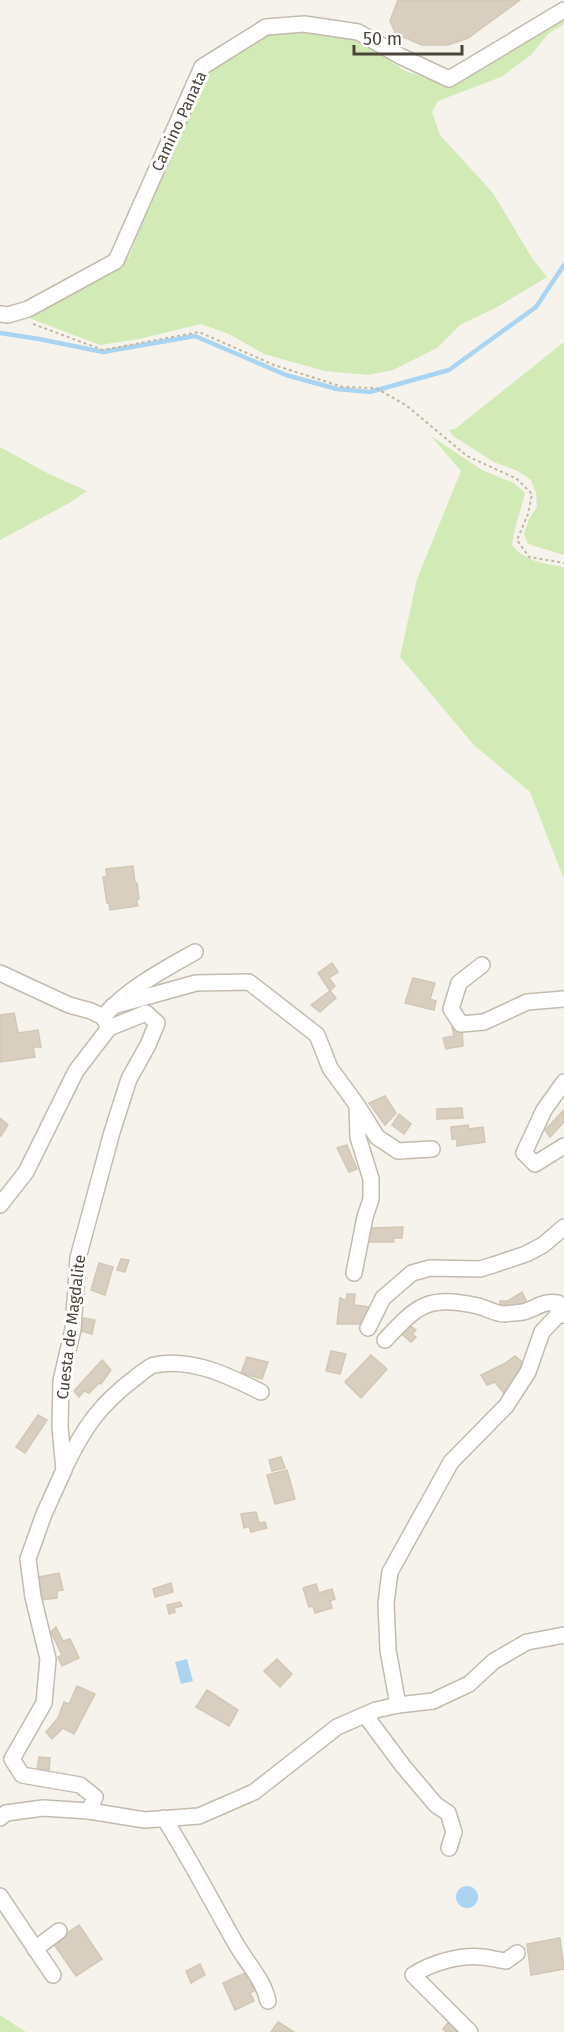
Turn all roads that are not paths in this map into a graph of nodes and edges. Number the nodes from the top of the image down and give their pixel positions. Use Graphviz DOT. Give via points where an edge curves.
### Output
graph roads {
  1 [pos="564,10"];
  2 [pos="4,314"];
  3 [pos="195,951"];
  4 [pos="483,965"];
  5 [pos="0,973"];
  6 [pos="564,999"];
  7 [pos="104,1016"];
  8 [pos="564,1082"];
  9 [pos="357,1105"];
  10 [pos="564,1146"];
  11 [pos="432,1149"];
  12 [pos="0,1205"];
  13 [pos="564,1227"];
  14 [pos="354,1272"];
  15 [pos="561,1315"];
  16 [pos="368,1328"];
  17 [pos="385,1340"];
  18 [pos="261,1392"];
  19 [pos="64,1470"];
  20 [pos="564,1635"];
  21 [pos="398,1705"];
  22 [pos="365,1715"];
  23 [pos="89,1811"];
  24 [pos="0,1818"];
  25 [pos="164,1818"];
  26 [pos="449,1848"];
  27 [pos="0,1896"];
  28 [pos="59,1931"];
  29 [pos="35,1948"];
  30 [pos="517,1953"];
  31 [pos="53,1975"];
  32 [pos="268,2001"];
  33 [pos="470,2032"];
  1 -- 2 [label="street, Camino Panata" via="449,78 358,32 304,24 266,27 202,67 116,261 28,309"];
  3 -- 7 [label="street" via="153,977"];
  4 -- 6 [label="street" via="459,983 452,1009 461,1024 484,1022 527,1002"];
  5 -- 7 [label="street" via="69,1005"];
  7 -- 9 [label="street" via="196,983 249,982 317,1035 330,1068"];
  7 -- 12 [label="street" via="26,1172"];
  7 -- 19 [label="street, Cuesta de Magdalite" via="146,1013 157,1023 129,1079 78,1258 73,1329 61,1381"];
  8 -- 10 [label="street" via="543,1110 524,1153 535,1164"];
  9 -- 11 [label="street" via="377,1137 398,1151"];
  9 -- 14 [label="street" via="358,1137 371,1179 371,1199"];
  13 -- 16 [label="street" via="543,1245 494,1265 480,1269 430,1268 412,1273 383,1298"];
  15 -- 17 [label="street" via="558,1303 553,1302 524,1312 500,1314 476,1306 435,1303 415,1310"];
  15 -- 21 [label="street" via="542,1332 528,1372 506,1406 451,1462 390,1572 386,1604 388,1650"];
  18 -- 19 [label="street" via="226,1374 187,1364 153,1365 122,1388 89,1421"];
  19 -- 23 [label="street, Cuesta de Magdalite" via="28,1559 48,1659 44,1703 12,1759 22,1775 80,1785 95,1797"];
  20 -- 21 [label="street" via="527,1642 494,1661 468,1684 433,1701"];
  21 -- 22 [label="street"];
  22 -- 25 [label="street" via="337,1726 254,1792 199,1816"];
  22 -- 26 [label="street" via="436,1805 448,1813 454,1832"];
  23 -- 24 [label="street" via="43,1808 6,1813"];
  23 -- 25 [label="street" via="145,1820"];
  25 -- 32 [label="street" via="266,1990"];
  27 -- 29 [label="street"];
  28 -- 29 [label="street"];
  29 -- 31 [label="street"];
  30 -- 33 [label="street" via="506,1961 481,1956 459,1958 413,1975"];
}
